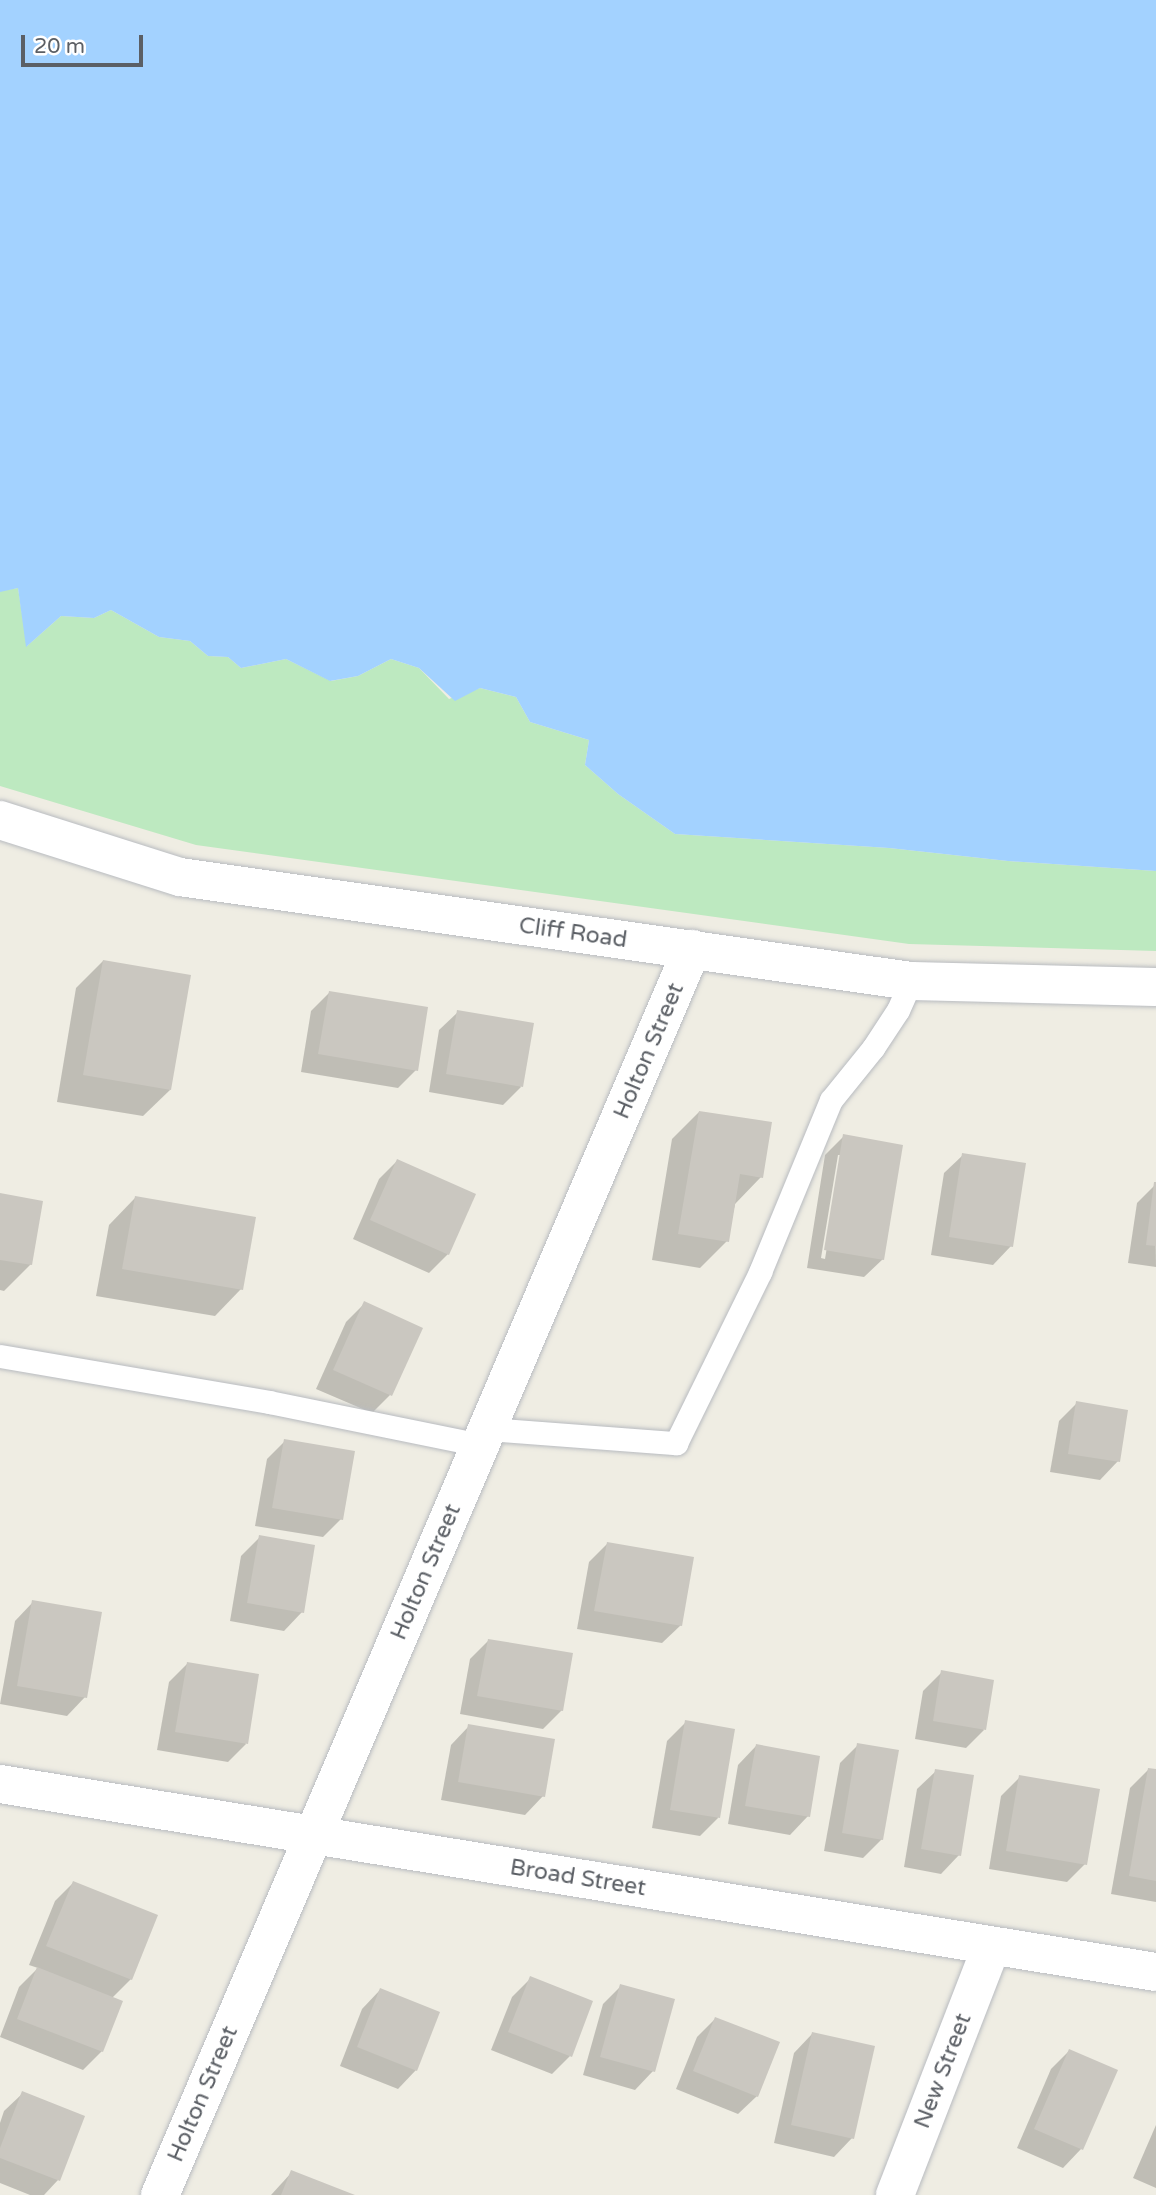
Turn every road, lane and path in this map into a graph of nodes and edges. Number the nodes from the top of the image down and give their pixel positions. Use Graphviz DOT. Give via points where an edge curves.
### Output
graph roads {
  1 [pos="0,820"];
  2 [pos="692,950"];
  3 [pos="911,981"];
  4 [pos="1156,987"];
  5 [pos="0,1356"];
  6 [pos="484,1437"];
  7 [pos="0,1784"];
  8 [pos="314,1834"];
  9 [pos="992,1947"];
  10 [pos="1156,1972"];
  11 [pos="160,2195"];
  12 [pos="894,2195"];
  1 -- 2 [label="street, Cliff Road" via="180,877"];
  2 -- 3 [label="street, Cliff Road"];
  2 -- 6 [label="street, Holton Street"];
  3 -- 4 [label="street, Cliff Road"];
  3 -- 6 [label="lane" via="873,1048 831,1100 760,1272 676,1443"];
  5 -- 6 [label="lane"];
  6 -- 8 [label="street, Holton Street"];
  7 -- 8 [label="street, Broad Street"];
  8 -- 9 [label="street, Broad Street"];
  8 -- 11 [label="street, Holton Street"];
  9 -- 10 [label="street, Broad Street"];
  9 -- 12 [label="street, New Street"];
}
